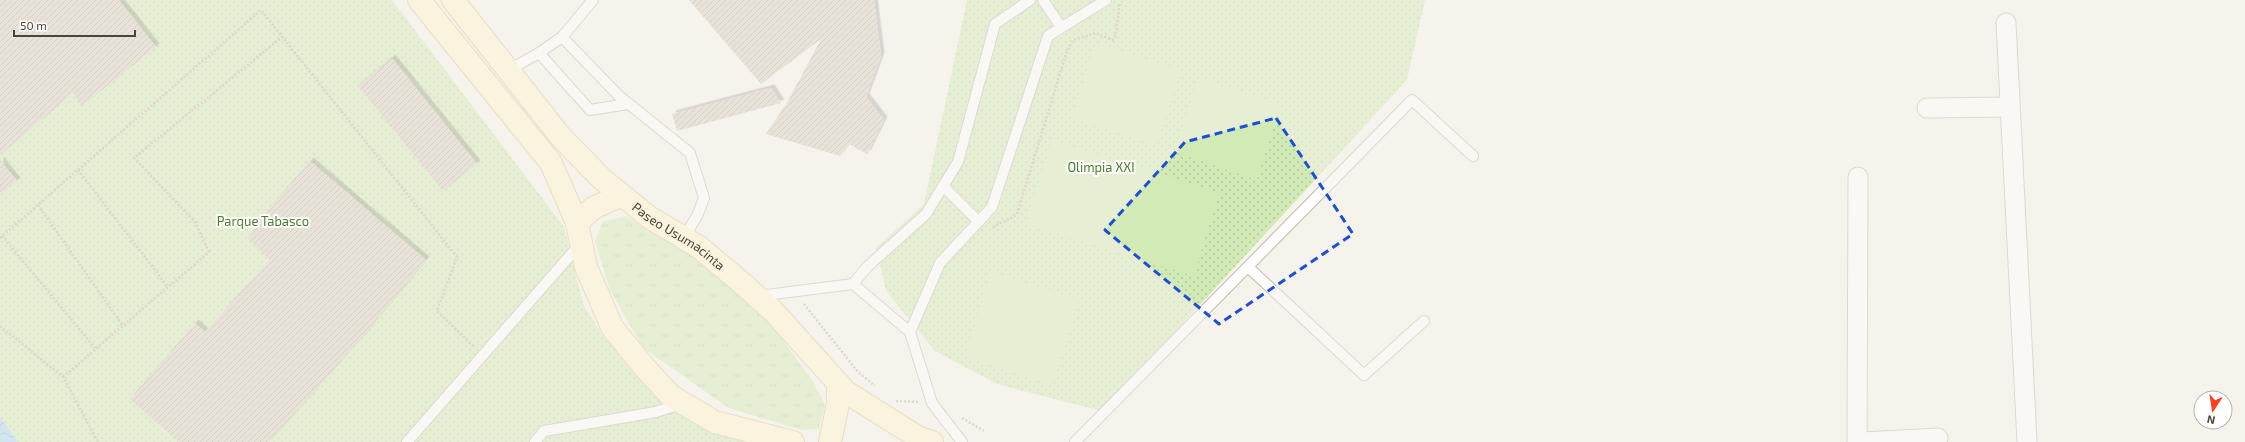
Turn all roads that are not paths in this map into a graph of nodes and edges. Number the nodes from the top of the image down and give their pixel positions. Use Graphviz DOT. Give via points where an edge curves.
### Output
graph roads {
  1 [pos="419,0"];
  2 [pos="453,0"];
  3 [pos="593,0"];
  4 [pos="1030,0"];
  5 [pos="1044,0"];
  6 [pos="1106,0"];
  7 [pos="2006,23"];
  8 [pos="1061,27"];
  9 [pos="562,37"];
  10 [pos="539,53"];
  11 [pos="509,70"];
  12 [pos="628,104"];
  13 [pos="2010,107"];
  14 [pos="1927,108"];
  15 [pos="1473,156"];
  16 [pos="1858,177"];
  17 [pos="943,186"];
  18 [pos="620,196"];
  19 [pos="978,221"];
  20 [pos="579,233"];
  21 [pos="684,238"];
  22 [pos="1248,267"];
  23 [pos="853,284"];
  24 [pos="757,296"];
  25 [pos="1424,321"];
  26 [pos="910,332"];
  27 [pos="838,383"];
  28 [pos="684,403"];
  29 [pos="1938,438"];
  30 [pos="407,442"];
  31 [pos="535,442"];
  32 [pos="793,442"];
  33 [pos="830,442"];
  34 [pos="932,442"];
  35 [pos="962,442"];
  36 [pos="1075,442"];
  37 [pos="1857,442"];
  38 [pos="1863,442"];
  39 [pos="2028,442"];
  1 -- 20 [label="main road" via="552,163"];
  2 -- 11 [label="main road, Paseo Usumacinta"];
  3 -- 9 [label="lane"];
  4 -- 17 [label="lane" via="995,24 958,162"];
  5 -- 8 [label="lane"];
  6 -- 8 [label="lane"];
  7 -- 13 [label="street"];
  8 -- 19 [label="lane" via="1048,36 992,206"];
  9 -- 10 [label="lane"];
  9 -- 12 [label="lane"];
  10 -- 11 [label="lane"];
  10 -- 12 [label="lane" via="590,110"];
  11 -- 18 [label="main road, Paseo Usumacinta" via="561,137"];
  12 -- 21 [label="lane" via="690,153 704,198"];
  13 -- 14 [label="street"];
  13 -- 39 [label="street"];
  15 -- 22 [label="lane" via="1412,100"];
  16 -- 37 [label="street"];
  17 -- 19 [label="lane"];
  17 -- 23 [label="lane" via="926,214 867,267"];
  18 -- 20 [label="main road" via="593,208"];
  18 -- 21 [label="main road, Paseo Usumacinta"];
  19 -- 26 [label="lane" via="940,263"];
  20 -- 28 [label="main road" via="586,267 612,327 666,390"];
  20 -- 30 [label="lane" via="483,356"];
  21 -- 24 [label="main road, Paseo Usumacinta" via="699,247"];
  22 -- 25 [label="lane" via="1364,375"];
  22 -- 36 [label="lane"];
  23 -- 24 [label="lane"];
  23 -- 26 [label="lane"];
  24 -- 27 [label="main road, Paseo Usumacinta"];
  26 -- 35 [label="lane" via="932,403"];
  27 -- 33 [label="main road" via="838,404"];
  27 -- 34 [label="main road, Paseo Usumacinta" via="846,392 920,438"];
  28 -- 31 [label="lane" via="656,412 544,431"];
  28 -- 32 [label="main road" via="715,422"];
  29 -- 38 [label="street"];
}
